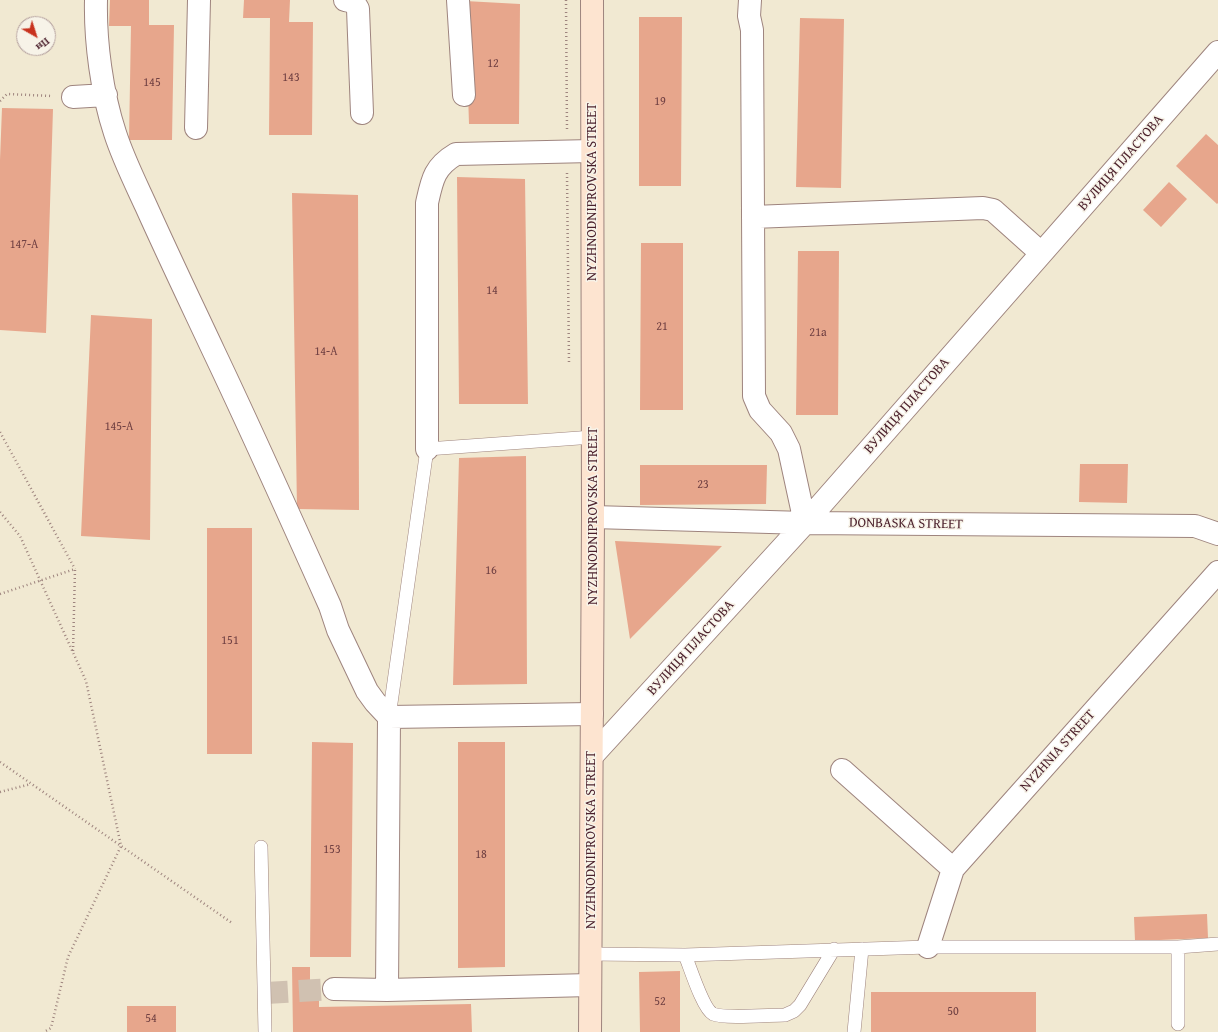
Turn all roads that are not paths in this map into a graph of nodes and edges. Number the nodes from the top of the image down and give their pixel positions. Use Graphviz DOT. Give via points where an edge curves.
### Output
graph roads {
  1 [pos="96,0"];
  2 [pos="199,0"];
  3 [pos="345,0"];
  4 [pos="458,0"];
  5 [pos="592,0"];
  6 [pos="750,0"];
  7 [pos="1218,52"];
  8 [pos="106,95"];
  9 [pos="464,95"];
  10 [pos="73,97"];
  11 [pos="362,113"];
  12 [pos="196,128"];
  13 [pos="592,151"];
  14 [pos="753,217"];
  15 [pos="1042,253"];
  16 [pos="593,437"];
  17 [pos="427,449"];
  18 [pos="593,517"];
  19 [pos="805,523"];
  20 [pos="1218,534"];
  21 [pos="1218,572"];
  22 [pos="592,714"];
  23 [pos="389,717"];
  24 [pos="592,756"];
  25 [pos="842,770"];
  26 [pos="261,847"];
  27 [pos="953,869"];
  28 [pos="1218,944"];
  29 [pos="928,947"];
  30 [pos="1178,947"];
  31 [pos="834,949"];
  32 [pos="862,949"];
  33 [pos="590,954"];
  34 [pos="685,955"];
  35 [pos="590,985"];
  36 [pos="334,989"];
  37 [pos="387,990"];
  38 [pos="1178,1024"];
  39 [pos="265,1032"];
  40 [pos="590,1032"];
  41 [pos="854,1032"];
  1 -- 8 [label="street" via="96,24"];
  2 -- 12 [label="street"];
  3 -- 11 [label="street" via="351,0 358,9"];
  4 -- 9 [label="street"];
  5 -- 13 [label="street, NYZHNODNIPROVSKA STREET"];
  6 -- 14 [label="street"];
  7 -- 15 [label="street, ВУЛИЦЯ ПЛАСТОВА"];
  8 -- 10 [label="street"];
  8 -- 23 [label="street" via="115,133 129,168 252,431 330,606 338,630 367,691"];
  13 -- 16 [label="street, NYZHNODNIPROVSKA STREET"];
  13 -- 17 [label="street" via="456,154 440,167 432,181 427,203"];
  14 -- 15 [label="street" via="983,208 993,210"];
  14 -- 19 [label="street" via="754,396 760,410 789,448"];
  15 -- 19 [label="street, ВУЛИЦЯ ПЛАСТОВА"];
  16 -- 17 [label="lane"];
  16 -- 18 [label="street, NYZHNODNIPROVSKA STREET"];
  17 -- 23 [label="lane"];
  18 -- 19 [label="street, DONBASKA STREET"];
  18 -- 22 [label="street, NYZHNODNIPROVSKA STREET"];
  19 -- 20 [label="street, DONBASKA STREET" via="1195,526"];
  19 -- 24 [label="street, ВУЛИЦЯ ПЛАСТОВА"];
  21 -- 27 [label="street, NYZHNIA STREET"];
  22 -- 23 [label="street"];
  22 -- 24 [label="street, NYZHNODNIPROVSKA STREET"];
  23 -- 37 [label="street"];
  24 -- 33 [label="street, NYZHNODNIPROVSKA STREET"];
  25 -- 27 [label="street"];
  26 -- 39 [label="lane"];
  27 -- 29 [label="street, NYZHNIA STREET"];
  28 -- 30 [label="lane"];
  29 -- 30 [label="lane"];
  29 -- 32 [label="lane"];
  30 -- 38 [label="lane"];
  31 -- 32 [label="lane"];
  31 -- 34 [label="lane"];
  31 -- 34 [label="lane" via="800,1005 785,1015 712,1014 705,1005"];
  32 -- 41 [label="lane"];
  33 -- 34 [label="lane"];
  33 -- 35 [label="street, NYZHNODNIPROVSKA STREET"];
  35 -- 37 [label="street"];
  35 -- 40 [label="street, NYZHNODNIPROVSKA STREET"];
  36 -- 37 [label="street"];
}
